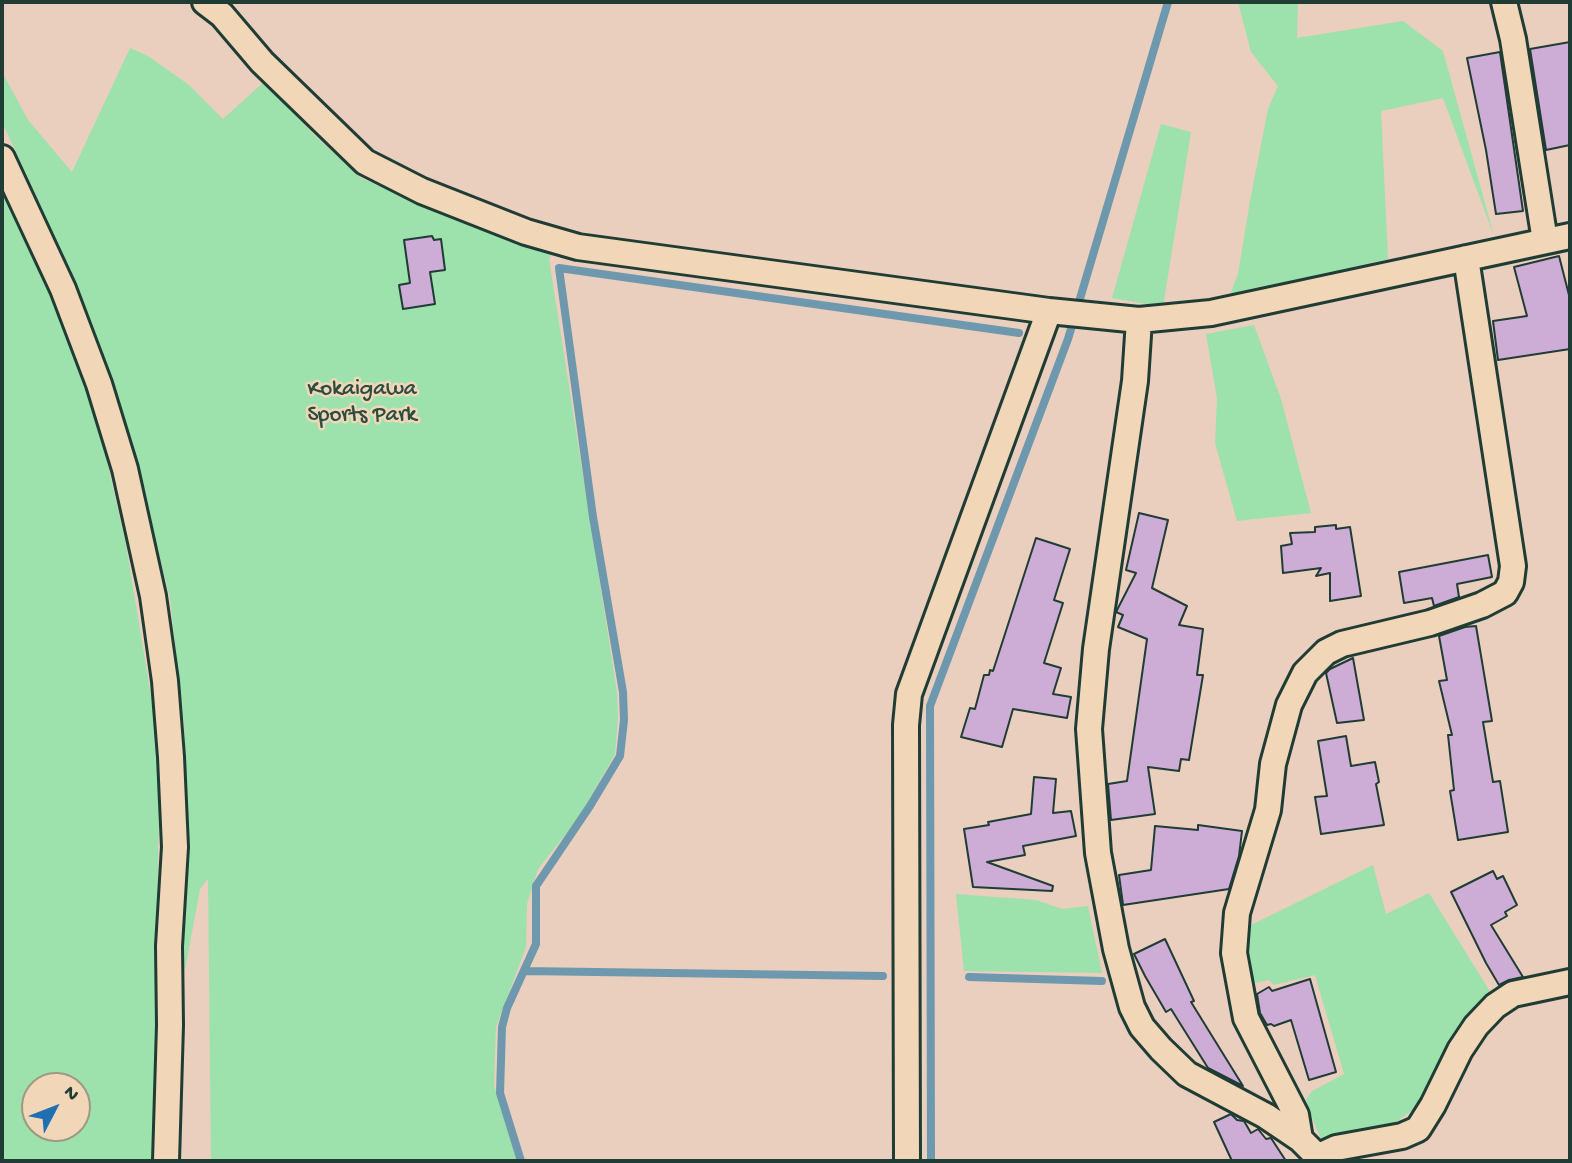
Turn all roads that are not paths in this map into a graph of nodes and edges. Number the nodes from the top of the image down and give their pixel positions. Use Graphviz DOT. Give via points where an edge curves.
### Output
graph roads {
  1 [pos="205,2"];
  2 [pos="1504,2"];
  3 [pos="2,158"];
  4 [pos="1570,236"];
  5 [pos="1545,242"];
  6 [pos="1466,258"];
  7 [pos="1065,313"];
  8 [pos="1139,320"];
  9 [pos="1570,982"];
  10 [pos="1300,1139"];
  11 [pos="1320,1159"];
  12 [pos="166,1161"];
  13 [pos="907,1161"];
  1 -- 7 [label="street" via="365,162 422,191 526,232 578,247"];
  2 -- 5 [label="street"];
  3 -- 12 [label="street" via="63,289 99,384 125,469 153,596 165,681 175,847"];
  4 -- 5 [label="street"];
  5 -- 6 [label="street"];
  6 -- 8 [label="street" via="1211,313"];
  6 -- 10 [label="street" via="1513,566 1511,582 1505,593 1482,605 1326,652 1304,673 1289,705 1273,764 1268,810 1237,913 1234,953 1246,1018 1296,1115"];
  7 -- 8 [label="street"];
  7 -- 13 [label="street" via="909,694 905,724"];
  8 -- 10 [label="street" via="1135,382 1096,649 1089,729 1098,853 1116,949 1132,1007 1161,1049 1187,1074 1266,1115"];
  9 -- 11 [label="street" via="1513,993 1495,1006 1460,1049 1418,1129 1336,1148"];
  10 -- 11 [label="street"];
}
